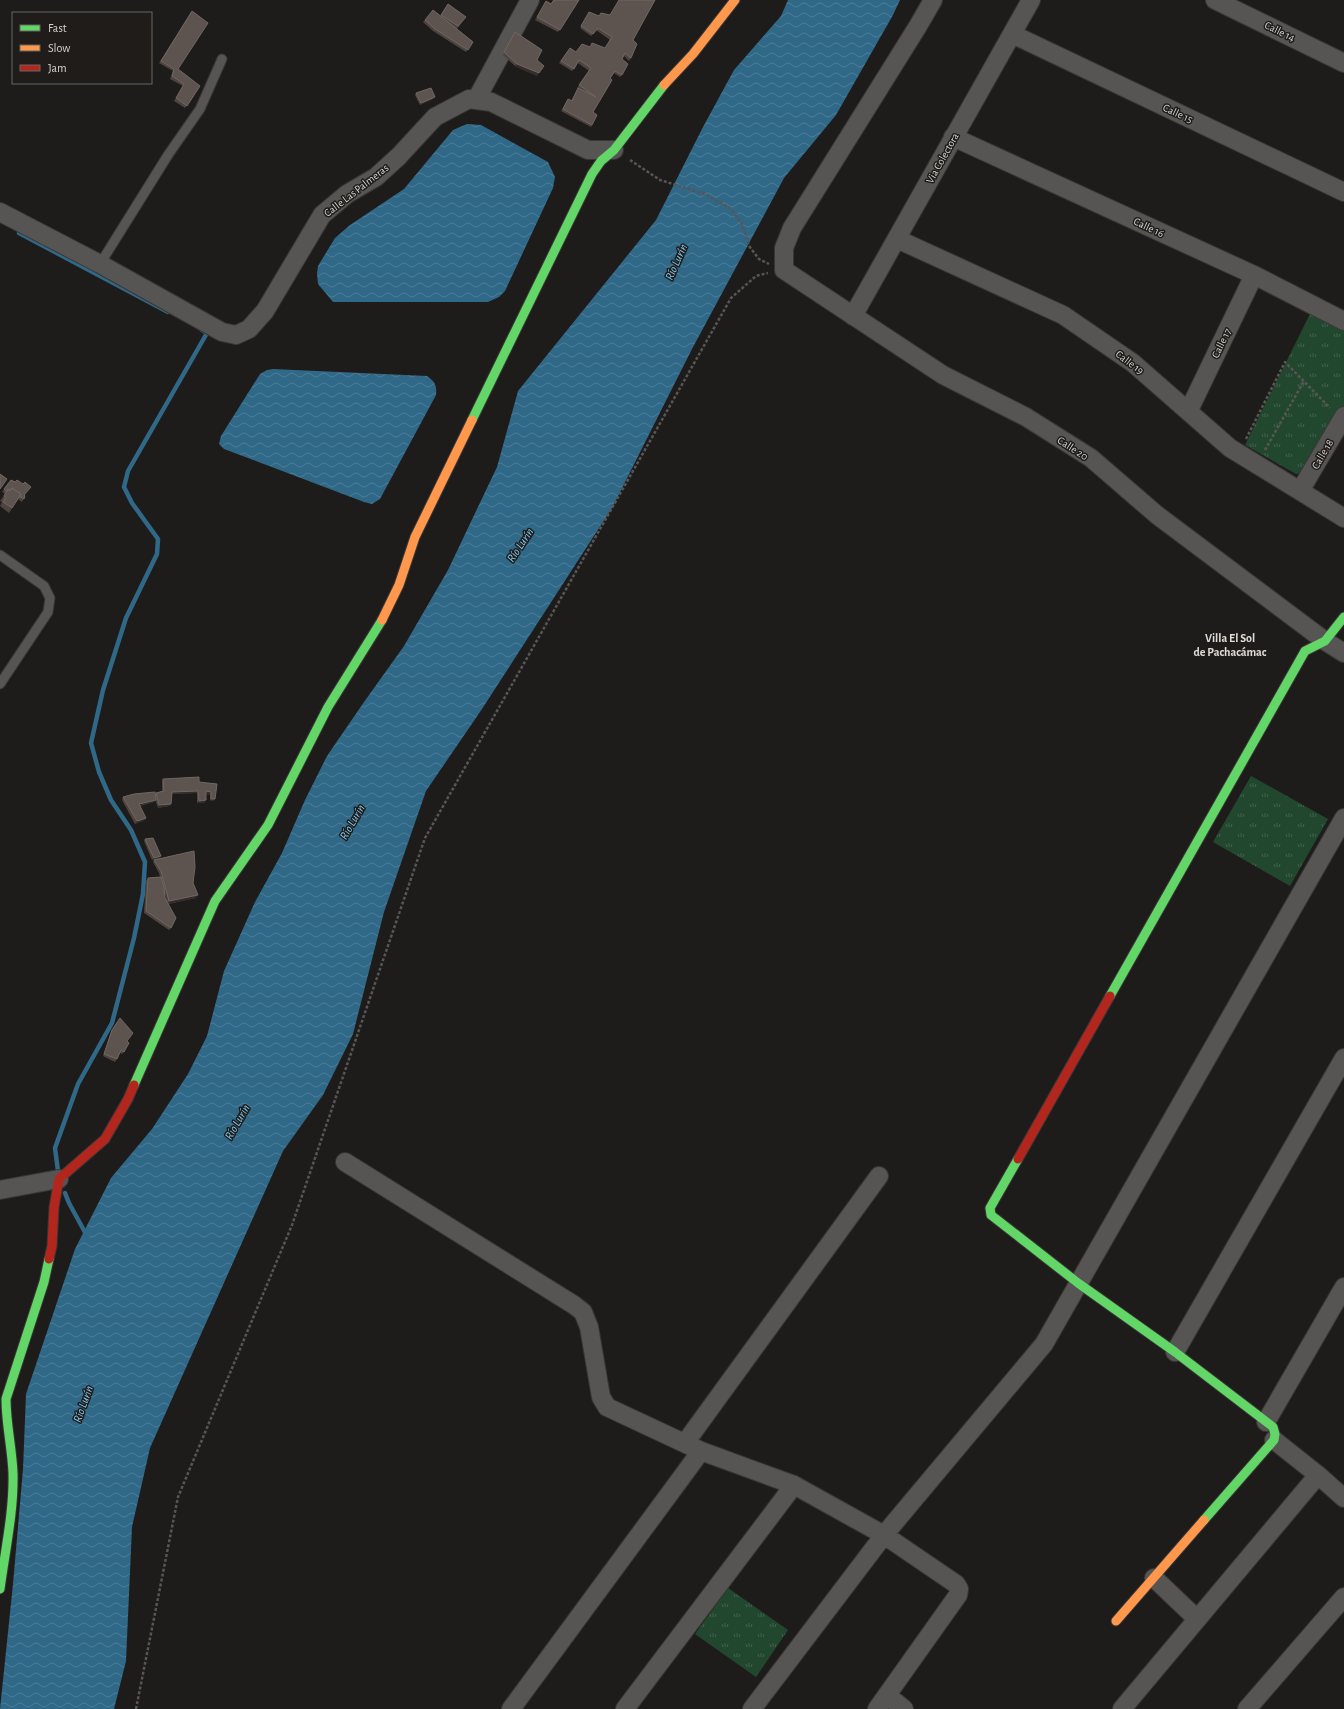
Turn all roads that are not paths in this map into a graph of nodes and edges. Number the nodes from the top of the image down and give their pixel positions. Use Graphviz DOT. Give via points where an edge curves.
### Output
graph roads {
  1 [pos="530,0"];
  2 [pos="735,0"];
  3 [pos="933,0"];
  4 [pos="1031,0"];
  5 [pos="1216,0"];
  6 [pos="1012,34"];
  7 [pos="222,59"];
  8 [pos="1344,63"];
  9 [pos="476,100"];
  10 [pos="953,137"];
  11 [pos="614,150"];
  12 [pos="1344,192"];
  13 [pos="0,212"];
  14 [pos="897,239"];
  15 [pos="100,264"];
  16 [pos="1254,275"];
  17 [pos="853,316"];
  18 [pos="1344,321"];
  19 [pos="1188,410"];
  20 [pos="1343,418"];
  21 [pos="1300,491"];
  22 [pos="1344,518"];
  23 [pos="0,555"];
  24 [pos="1344,617"];
  25 [pos="1325,641"];
  26 [pos="1344,653"];
  27 [pos="0,684"];
  28 [pos="1344,818"];
  29 [pos="1344,1058"];
  30 [pos="345,1162"];
  31 [pos="879,1176"];
  32 [pos="60,1179"];
  33 [pos="0,1190"];
  34 [pos="1078,1283"];
  35 [pos="1344,1287"];
  36 [pos="1175,1352"];
  37 [pos="1266,1422"];
  38 [pos="1274,1440"];
  39 [pos="693,1447"];
  40 [pos="1318,1475"];
  41 [pos="794,1484"];
  42 [pos="1344,1498"];
  43 [pos="884,1535"];
  44 [pos="1154,1578"];
  45 [pos="0,1589"];
  46 [pos="1344,1596"];
  47 [pos="1197,1619"];
  48 [pos="1116,1621"];
  49 [pos="882,1702"];
  50 [pos="512,1709"];
  51 [pos="625,1709"];
  52 [pos="752,1709"];
  53 [pos="904,1709"];
  54 [pos="1122,1709"];
  55 [pos="1247,1709"];
  1 -- 9 [label="street"];
  2 -- 11 [label="street" via="693,54 657,92"];
  3 -- 17 [label="street, Calle 20" via="792,228 784,248 784,270"];
  4 -- 6 [label="street, Via Colectora"];
  5 -- 8 [label="street, Calle 14"];
  6 -- 10 [label="street, Via Colectora"];
  6 -- 12 [label="street, Calle 15"];
  7 -- 15 [label="lane" via="200,108"];
  9 -- 11 [label="street, Calle Las Palmeras" via="491,102 588,150"];
  9 -- 15 [label="street, Calle Las Palmeras" via="469,99 435,117 376,177 347,194 322,215 265,311 249,329 236,335 222,332"];
  10 -- 14 [label="street, Via Colectora"];
  10 -- 16 [label="street, Calle 16"];
  11 -- 32 [label="street" via="601,161 592,174 415,537 384,616 328,707 268,825 216,901 128,1099 105,1139"];
  13 -- 15 [label="street"];
  14 -- 17 [label="street, Via Colectora"];
  14 -- 19 [label="street, Calle 19" via="1063,315 1133,363"];
  16 -- 18 [label="street, Calle 16"];
  16 -- 19 [label="street, Calle 17"];
  17 -- 25 [label="street, Calle 20" via="943,375 1026,417 1090,458 1157,516"];
  19 -- 21 [label="street, Calle 19" via="1230,448"];
  20 -- 21 [label="street, Calle 18"];
  21 -- 22 [label="street, Calle 19"];
  23 -- 27 [label="lane" via="44,586 50,598 48,612"];
  24 -- 25 [label="street"];
  25 -- 26 [label="street, Calle 20"];
  25 -- 34 [label="street" via="1305,651 990,1208 991,1215"];
  28 -- 34 [label="street"];
  29 -- 36 [label="street"];
  30 -- 39 [label="street" via="583,1312 588,1323 601,1397 607,1407"];
  31 -- 39 [label="street"];
  32 -- 33 [label="street"];
  32 -- 45 [label="street" via="54,1207 52,1246 44,1282 6,1399 6,1424 13,1472"];
  34 -- 36 [label="street"];
  34 -- 43 [label="street" via="1037,1354"];
  35 -- 37 [label="street"];
  36 -- 37 [label="street"];
  37 -- 38 [label="street" via="1275,1430"];
  38 -- 40 [label="street"];
  38 -- 44 [label="street"];
  39 -- 41 [label="street"];
  39 -- 50 [label="street"];
  40 -- 42 [label="street"];
  40 -- 47 [label="street"];
  41 -- 43 [label="street"];
  41 -- 51 [label="street"];
  43 -- 49 [label="street" via="960,1589"];
  43 -- 52 [label="street"];
  44 -- 47 [label="street"];
  44 -- 48 [label="street"];
  46 -- 55 [label="street"];
  47 -- 54 [label="street"];
  49 -- 53 [label="street"];
}
